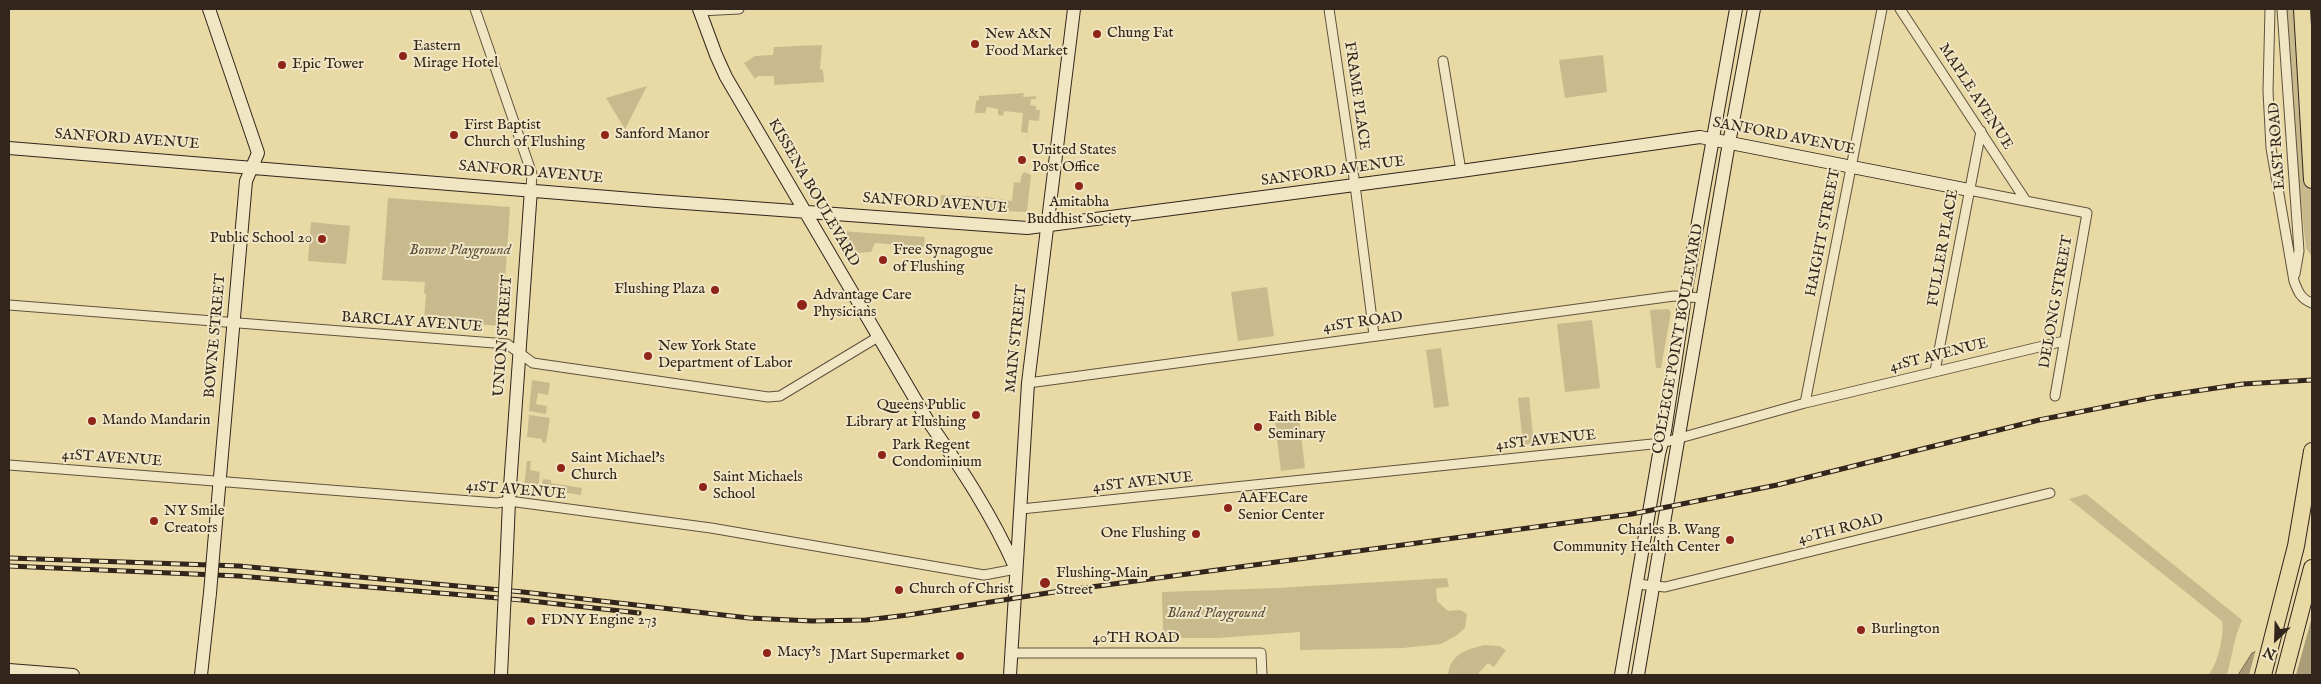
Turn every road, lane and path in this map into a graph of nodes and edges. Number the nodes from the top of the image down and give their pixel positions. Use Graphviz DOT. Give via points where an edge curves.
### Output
graph roads {
  1 [pos="208,9"];
  2 [pos="475,9"];
  3 [pos="739,9"];
  4 [pos="1074,9"];
  5 [pos="1329,9"];
  6 [pos="1736,9"];
  7 [pos="1754,9"];
  8 [pos="1882,9"];
  9 [pos="1900,9"];
  10 [pos="2270,9"];
  11 [pos="2282,9"];
  12 [pos="2302,9"];
  13 [pos="700,10"];
  14 [pos="1443,61"];
  15 [pos="1981,131"];
  16 [pos="1712,140"];
  17 [pos="1729,142"];
  18 [pos="9,148"];
  19 [pos="253,166"];
  20 [pos="1850,166"];
  21 [pos="1461,171"];
  22 [pos="2312,180"];
  23 [pos="1355,185"];
  24 [pos="531,189"];
  25 [pos="1969,190"];
  26 [pos="2026,201"];
  27 [pos="804,211"];
  28 [pos="2088,213"];
  29 [pos="1047,226"];
  30 [pos="2294,282"];
  31 [pos="1685,297"];
  32 [pos="1703,298"];
  33 [pos="2312,303"];
  34 [pos="9,305"];
  35 [pos="234,323"];
  36 [pos="1374,335"];
  37 [pos="878,337"];
  38 [pos="2064,341"];
  39 [pos="519,353"];
  40 [pos="1935,371"];
  41 [pos="1028,382"];
  42 [pos="2054,396"];
  43 [pos="1805,403"];
  44 [pos="1679,438"];
  45 [pos="1662,443"];
  46 [pos="2312,451"];
  47 [pos="9,465"];
  48 [pos="219,481"];
  49 [pos="2050,493"];
  50 [pos="509,501"];
  51 [pos="1021,509"];
  52 [pos="2312,568"];
  53 [pos="1016,569"];
  54 [pos="1637,584"];
  55 [pos="1653,586"];
  56 [pos="1011,654"];
  57 [pos="9,670"];
  58 [pos="73,675"];
  59 [pos="201,675"];
  60 [pos="501,675"];
  61 [pos="1010,675"];
  62 [pos="1262,675"];
  63 [pos="1621,675"];
  64 [pos="1638,675"];
  65 [pos="2262,675"];
  66 [pos="2284,675"];
  1 -- 19 [label="street, BOWNE STREET" via="258,153"];
  2 -- 24 [label="street, UNION STREET" via="532,174"];
  3 -- 13 [label="street"];
  4 -- 29 [label="street, MAIN STREET"];
  5 -- 23 [label="street, FRAME PLACE"];
  6 -- 16 [label="street, COLLEGE POINT BOULEVARD"];
  7 -- 17 [label="street, COLLEGE POINT BOULEVARD"];
  8 -- 20 [label="street, HAIGHT STREET"];
  9 -- 15 [label="street, MAPLE AVENUE"];
  10 -- 30 [label="street" via="2268,91 2271,148"];
  11 -- 30 [label="street, EAST ROAD" via="2299,251"];
  12 -- 22 [label="highway"];
  13 -- 27 [label="street, KISSENA BOULEVARD" via="726,77"];
  14 -- 21 [label="street"];
  15 -- 25 [label="street, FULLER PLACE"];
  15 -- 26 [label="street, MAPLE AVENUE"];
  16 -- 17 [label="street, SANFORD AVENUE"];
  16 -- 21 [label="street, SANFORD AVENUE" via="1694,138"];
  16 -- 31 [label="street, COLLEGE POINT BOULEVARD"];
  17 -- 20 [label="street, SANFORD AVENUE"];
  17 -- 32 [label="street, COLLEGE POINT BOULEVARD"];
  18 -- 19 [label="street, SANFORD AVENUE"];
  19 -- 24 [label="street, SANFORD AVENUE"];
  19 -- 35 [label="street, BOWNE STREET" via="246,181"];
  20 -- 25 [label="street, SANFORD AVENUE"];
  20 -- 43 [label="street, HAIGHT STREET"];
  21 -- 23 [label="street, SANFORD AVENUE"];
  23 -- 29 [label="street, SANFORD AVENUE"];
  23 -- 36 [label="street, FRAME PLACE"];
  24 -- 27 [label="street, SANFORD AVENUE"];
  24 -- 39 [label="street, UNION STREET"];
  25 -- 26 [label="street, SANFORD AVENUE"];
  25 -- 40 [label="street, FULLER PLACE"];
  26 -- 28 [label="street, SANFORD AVENUE"];
  27 -- 29 [label="street, SANFORD AVENUE" via="1027,228"];
  27 -- 37 [label="street, KISSENA BOULEVARD"];
  28 -- 38 [label="street, DELONG STREET"];
  29 -- 41 [label="street, MAIN STREET"];
  30 -- 33 [label="street" via="2298,292"];
  31 -- 32 [label="street, 41ST ROAD"];
  31 -- 36 [label="street, 41ST ROAD"];
  31 -- 45 [label="street, COLLEGE POINT BOULEVARD"];
  32 -- 44 [label="street, COLLEGE POINT BOULEVARD"];
  34 -- 35 [label="street, BARCLAY AVENUE"];
  35 -- 39 [label="street, BARCLAY AVENUE" via="507,344"];
  35 -- 48 [label="street, BOWNE STREET"];
  36 -- 41 [label="street, 41ST ROAD"];
  37 -- 39 [label="street, BARCLAY AVENUE" via="780,396 768,397 533,363"];
  37 -- 53 [label="street, KISSENA BOULEVARD" via="998,528"];
  38 -- 40 [label="street, 41ST AVENUE"];
  38 -- 42 [label="street, DELONG STREET"];
  39 -- 50 [label="street, UNION STREET"];
  40 -- 43 [label="street, 41ST AVENUE"];
  41 -- 51 [label="street, MAIN STREET"];
  43 -- 44 [label="street, 41ST AVENUE"];
  44 -- 45 [label="street, 41ST AVENUE"];
  44 -- 55 [label="street, COLLEGE POINT BOULEVARD"];
  45 -- 51 [label="street, 41ST AVENUE"];
  45 -- 54 [label="street, COLLEGE POINT BOULEVARD"];
  46 -- 65 [label="highway" via="2296,546"];
  47 -- 48 [label="street, 41ST AVENUE"];
  48 -- 50 [label="street, 41ST AVENUE" via="497,503"];
  48 -- 59 [label="street, BOWNE STREET, bridge"];
  49 -- 55 [label="street, 40TH ROAD" via="1665,587"];
  50 -- 53 [label="street, 41ST AVENUE" via="711,528 984,575"];
  50 -- 60 [label="street, UNION STREET, bridge"];
  51 -- 53 [label="street, MAIN STREET"];
  52 -- 66 [label="highway"];
  53 -- 56 [label="street, MAIN STREET"];
  54 -- 55 [label="street, 40TH ROAD"];
  54 -- 63 [label="street, COLLEGE POINT BOULEVARD"];
  55 -- 64 [label="street, COLLEGE POINT BOULEVARD"];
  56 -- 61 [label="street, MAIN STREET"];
  56 -- 62 [label="street, 40TH ROAD" via="1261,653"];
  57 -- 58 [label="street"];
}
